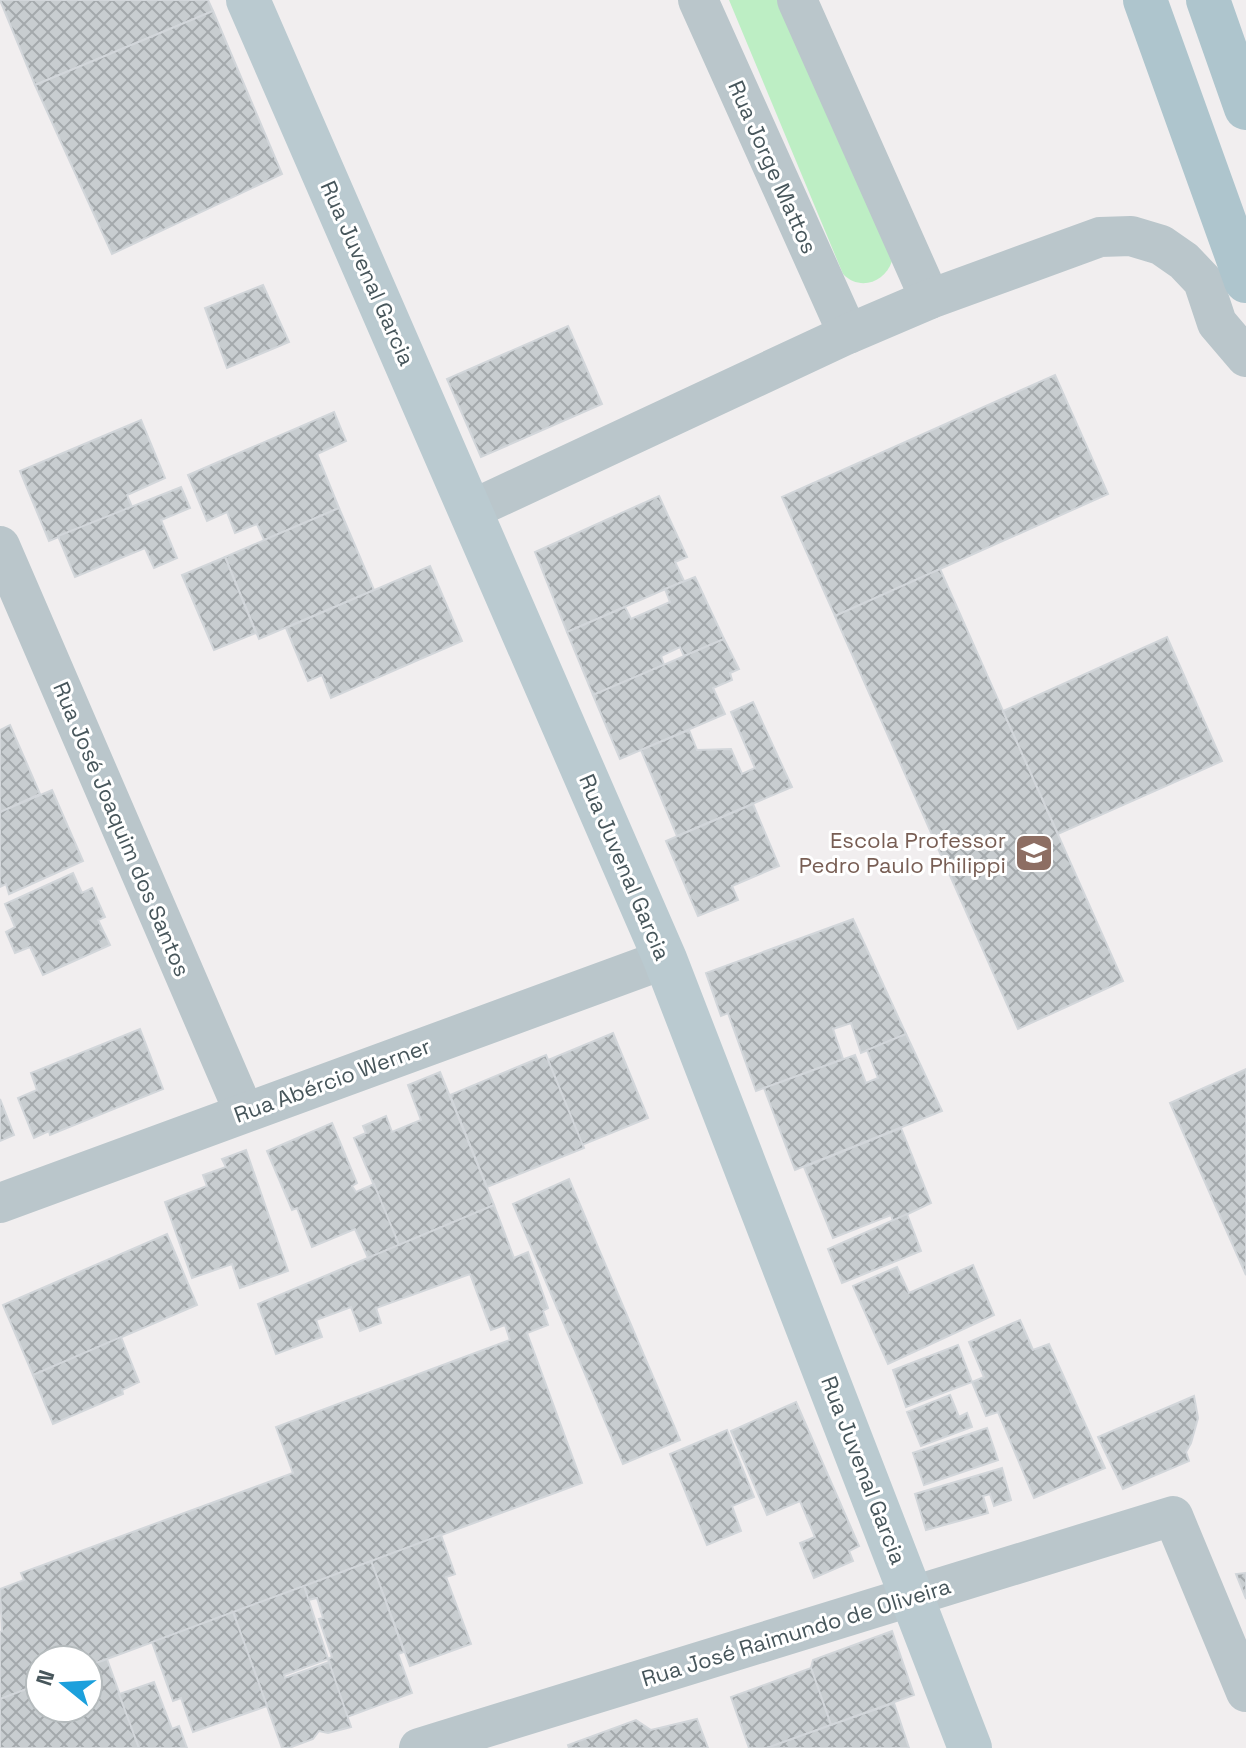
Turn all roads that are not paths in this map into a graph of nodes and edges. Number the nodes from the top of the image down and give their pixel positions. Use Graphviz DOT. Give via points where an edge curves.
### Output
graph roads {
  1 [pos="248,0"];
  2 [pos="698,0"];
  3 [pos="797,0"];
  4 [pos="1145,0"];
  5 [pos="1208,0"];
  6 [pos="1246,108"];
  7 [pos="1246,281"];
  8 [pos="930,299"];
  9 [pos="848,334"];
  10 [pos="1246,357"];
  11 [pos="471,510"];
  12 [pos="0,546"];
  13 [pos="665,959"];
  14 [pos="244,1112"];
  15 [pos="0,1203"];
  16 [pos="913,1596"];
  17 [pos="1246,1692"];
  18 [pos="502,1736"];
  19 [pos="419,1748"];
  20 [pos="970,1748"];
  1 -- 11 [label="main road, Rua Juvenal Garcia"];
  2 -- 9 [label="street, Rua Jorge Mattos"];
  3 -- 8 [label="street"];
  4 -- 7 [label="main road"];
  5 -- 6 [label="main road"];
  8 -- 9 [label="street"];
  8 -- 10 [label="street" via="1100,237 1131,236 1161,245 1184,261 1203,281 1217,323"];
  9 -- 11 [label="street"];
  11 -- 13 [label="main road, Rua Juvenal Garcia"];
  12 -- 14 [label="street, Rua José Joaquim dos Santos"];
  13 -- 14 [label="street, Rua Abércio Werner"];
  13 -- 16 [label="main road, Rua Juvenal Garcia"];
  14 -- 15 [label="street, Rua Abércio Werner"];
  16 -- 17 [label="street, Rua José Raimundo de Oliveira" via="1173,1516"];
  16 -- 18 [label="street, Rua José Raimundo de Oliveira"];
  16 -- 20 [label="main road, Rua Juvenal Garcia"];
  18 -- 19 [label="street, Rua José Raimundo de Oliveira"];
}
